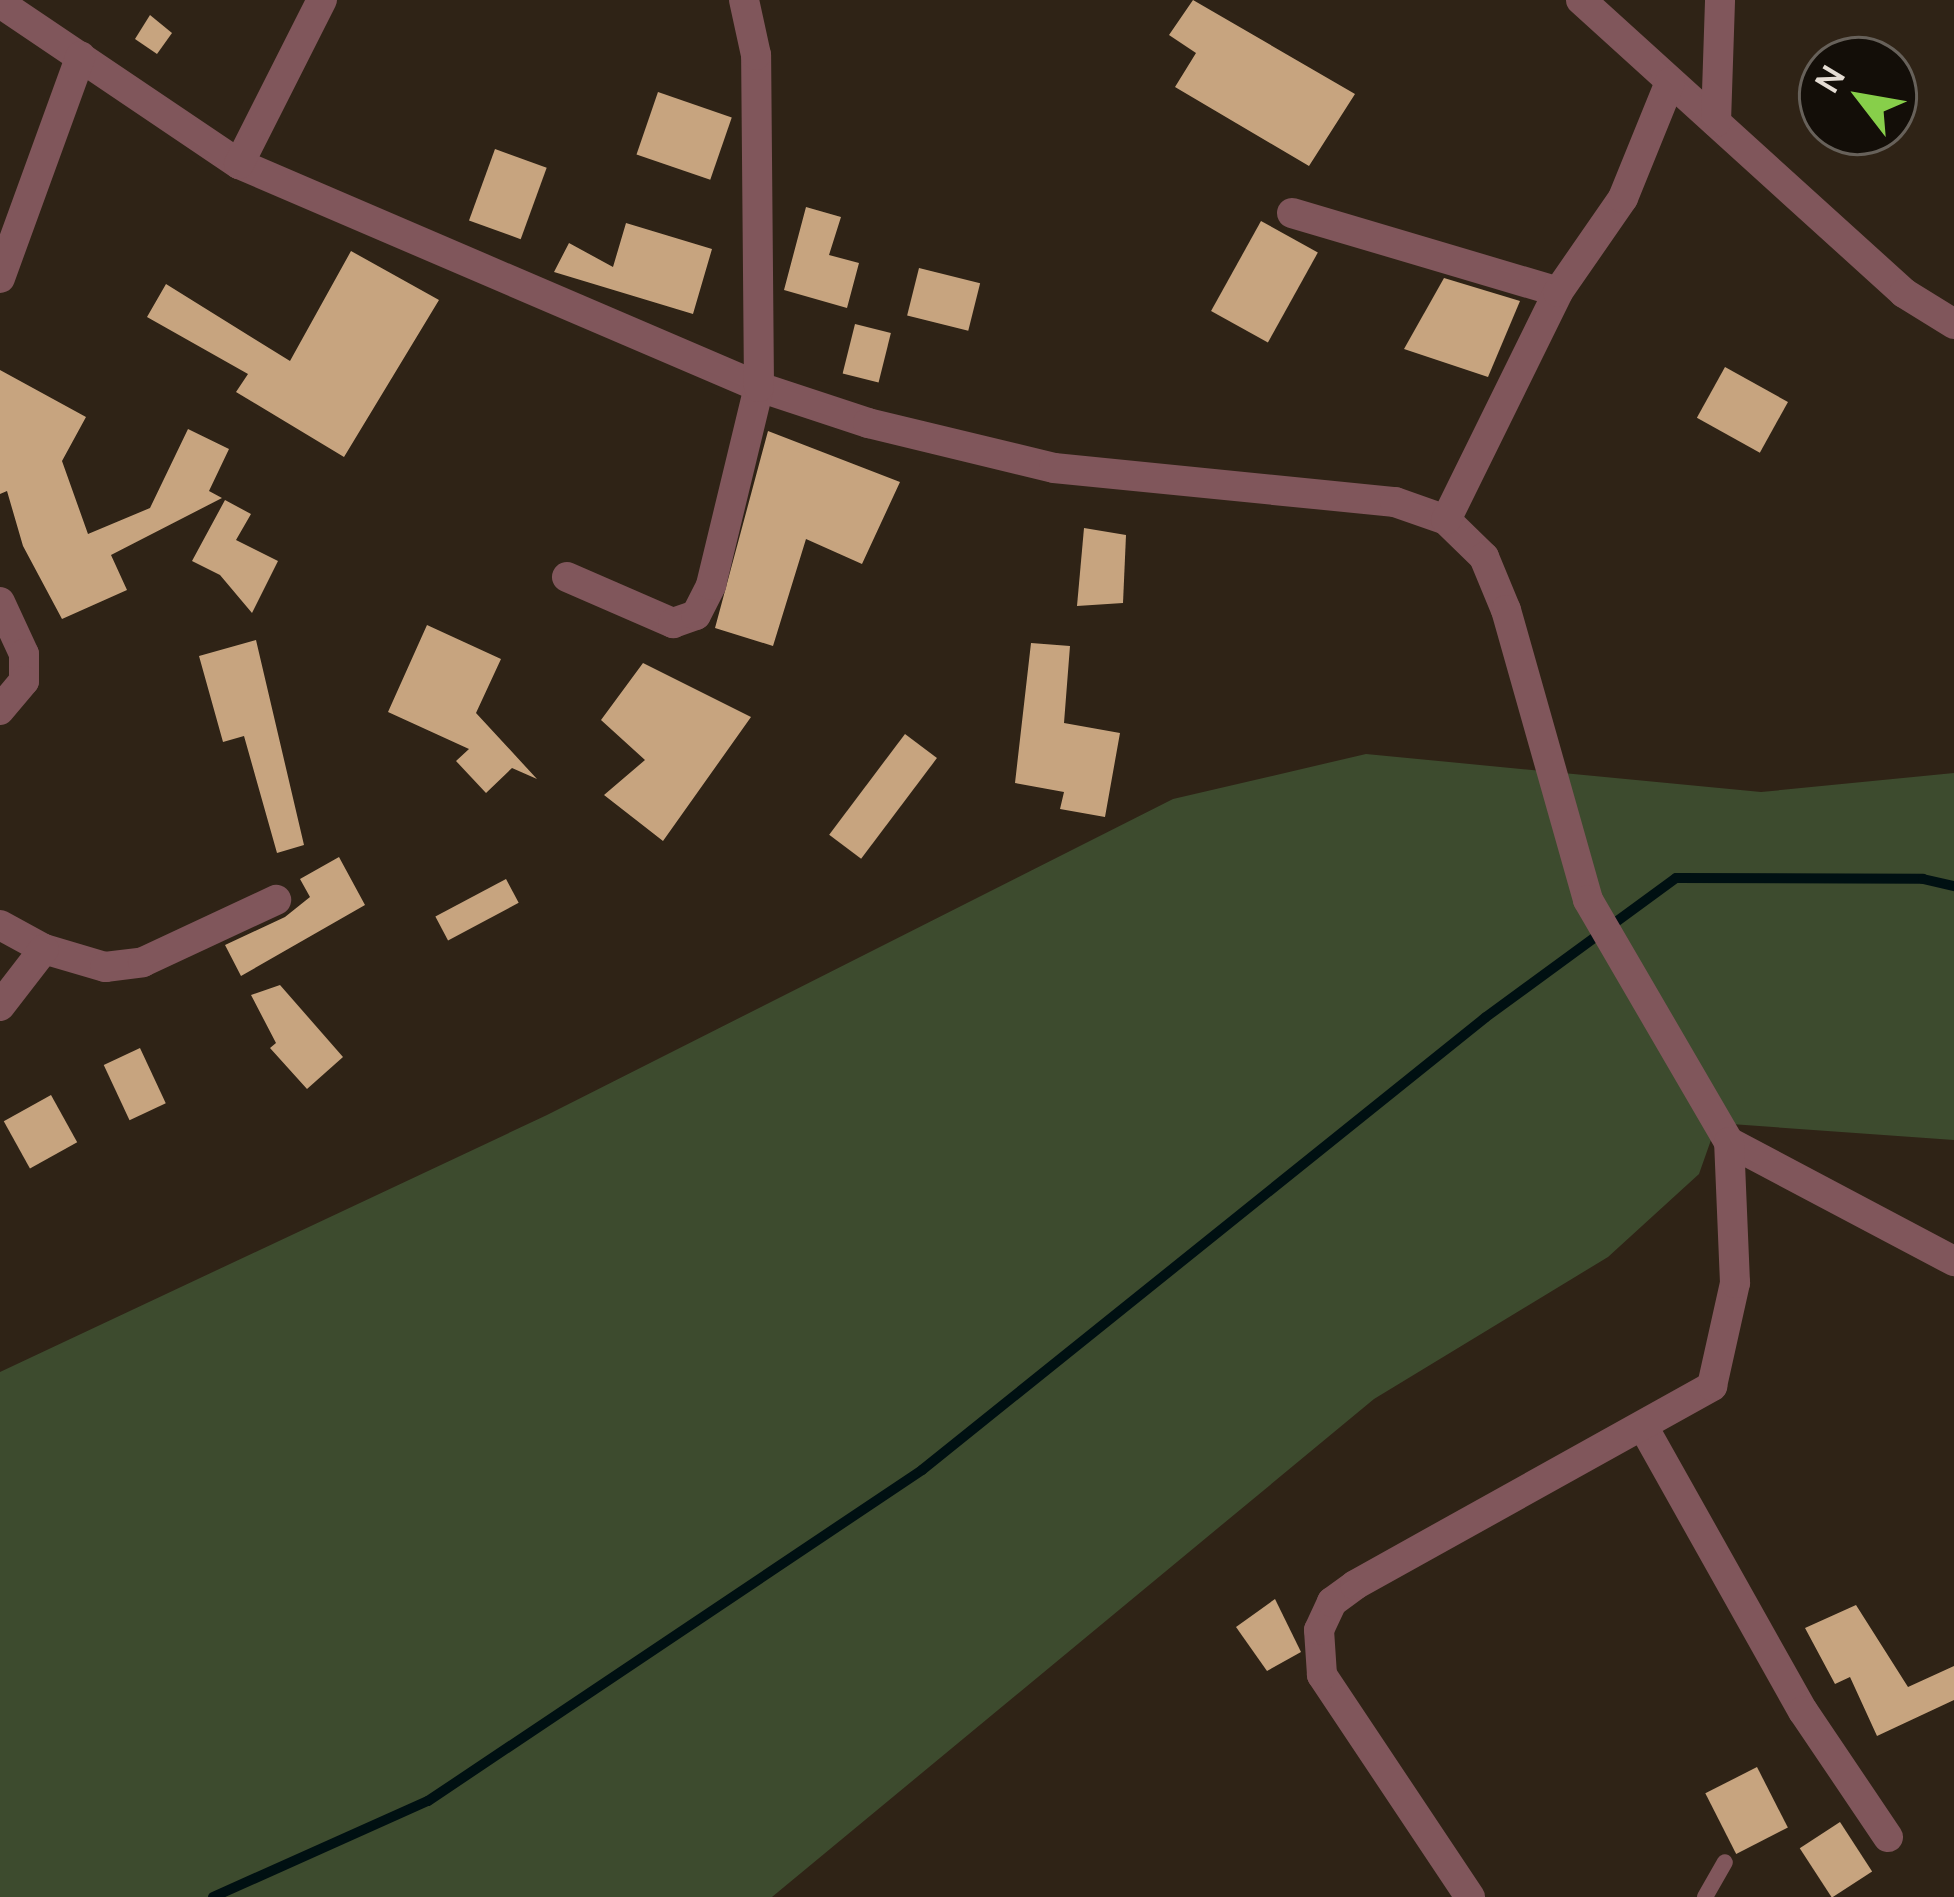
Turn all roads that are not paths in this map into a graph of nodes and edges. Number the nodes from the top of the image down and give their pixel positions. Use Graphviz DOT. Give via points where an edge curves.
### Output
graph roads {
  1 [pos="322,0"];
  2 [pos="744,0"];
  3 [pos="1581,0"];
  4 [pos="1720,0"];
  5 [pos="0,3"];
  6 [pos="81,56"];
  7 [pos="1670,82"];
  8 [pos="1716,122"];
  9 [pos="239,164"];
  10 [pos="1292,213"];
  11 [pos="0,278"];
  12 [pos="1558,292"];
  13 [pos="1954,324"];
  14 [pos="759,387"];
  15 [pos="1446,520"];
  16 [pos="567,577"];
  17 [pos="0,602"];
  18 [pos="0,710"];
  19 [pos="276,900"];
  20 [pos="0,925"];
  21 [pos="44,949"];
  22 [pos="0,1006"];
  23 [pos="1730,1142"];
  24 [pos="1954,1261"];
  25 [pos="1643,1428"];
  26 [pos="1888,1837"];
  27 [pos="1725,1862"];
  28 [pos="1470,1897"];
  29 [pos="1705,1897"];
  1 -- 9 [label="street"];
  2 -- 14 [label="street" via="756,55"];
  3 -- 7 [label="street"];
  4 -- 8 [label="street"];
  5 -- 6 [label="street"];
  6 -- 9 [label="street"];
  6 -- 11 [label="street"];
  7 -- 8 [label="street"];
  7 -- 12 [label="street" via="1623,198"];
  8 -- 13 [label="street" via="1904,293"];
  9 -- 14 [label="street"];
  10 -- 12 [label="street"];
  12 -- 15 [label="street"];
  14 -- 15 [label="street" via="1054,468 1396,502"];
  14 -- 16 [label="street" via="711,585 696,615 673,623"];
  15 -- 23 [label="street" via="1484,556 1506,610 1588,900"];
  17 -- 18 [label="street" via="24,654 24,681"];
  19 -- 21 [label="street" via="143,962 105,967"];
  20 -- 21 [label="street"];
  21 -- 22 [label="street"];
  23 -- 24 [label="street"];
  23 -- 25 [label="street" via="1736,1283 1712,1386"];
  25 -- 26 [label="street" via="1804,1711"];
  25 -- 28 [label="street" via="1355,1585 1332,1602 1319,1630 1322,1675"];
  27 -- 29 [label="lane"];
}
